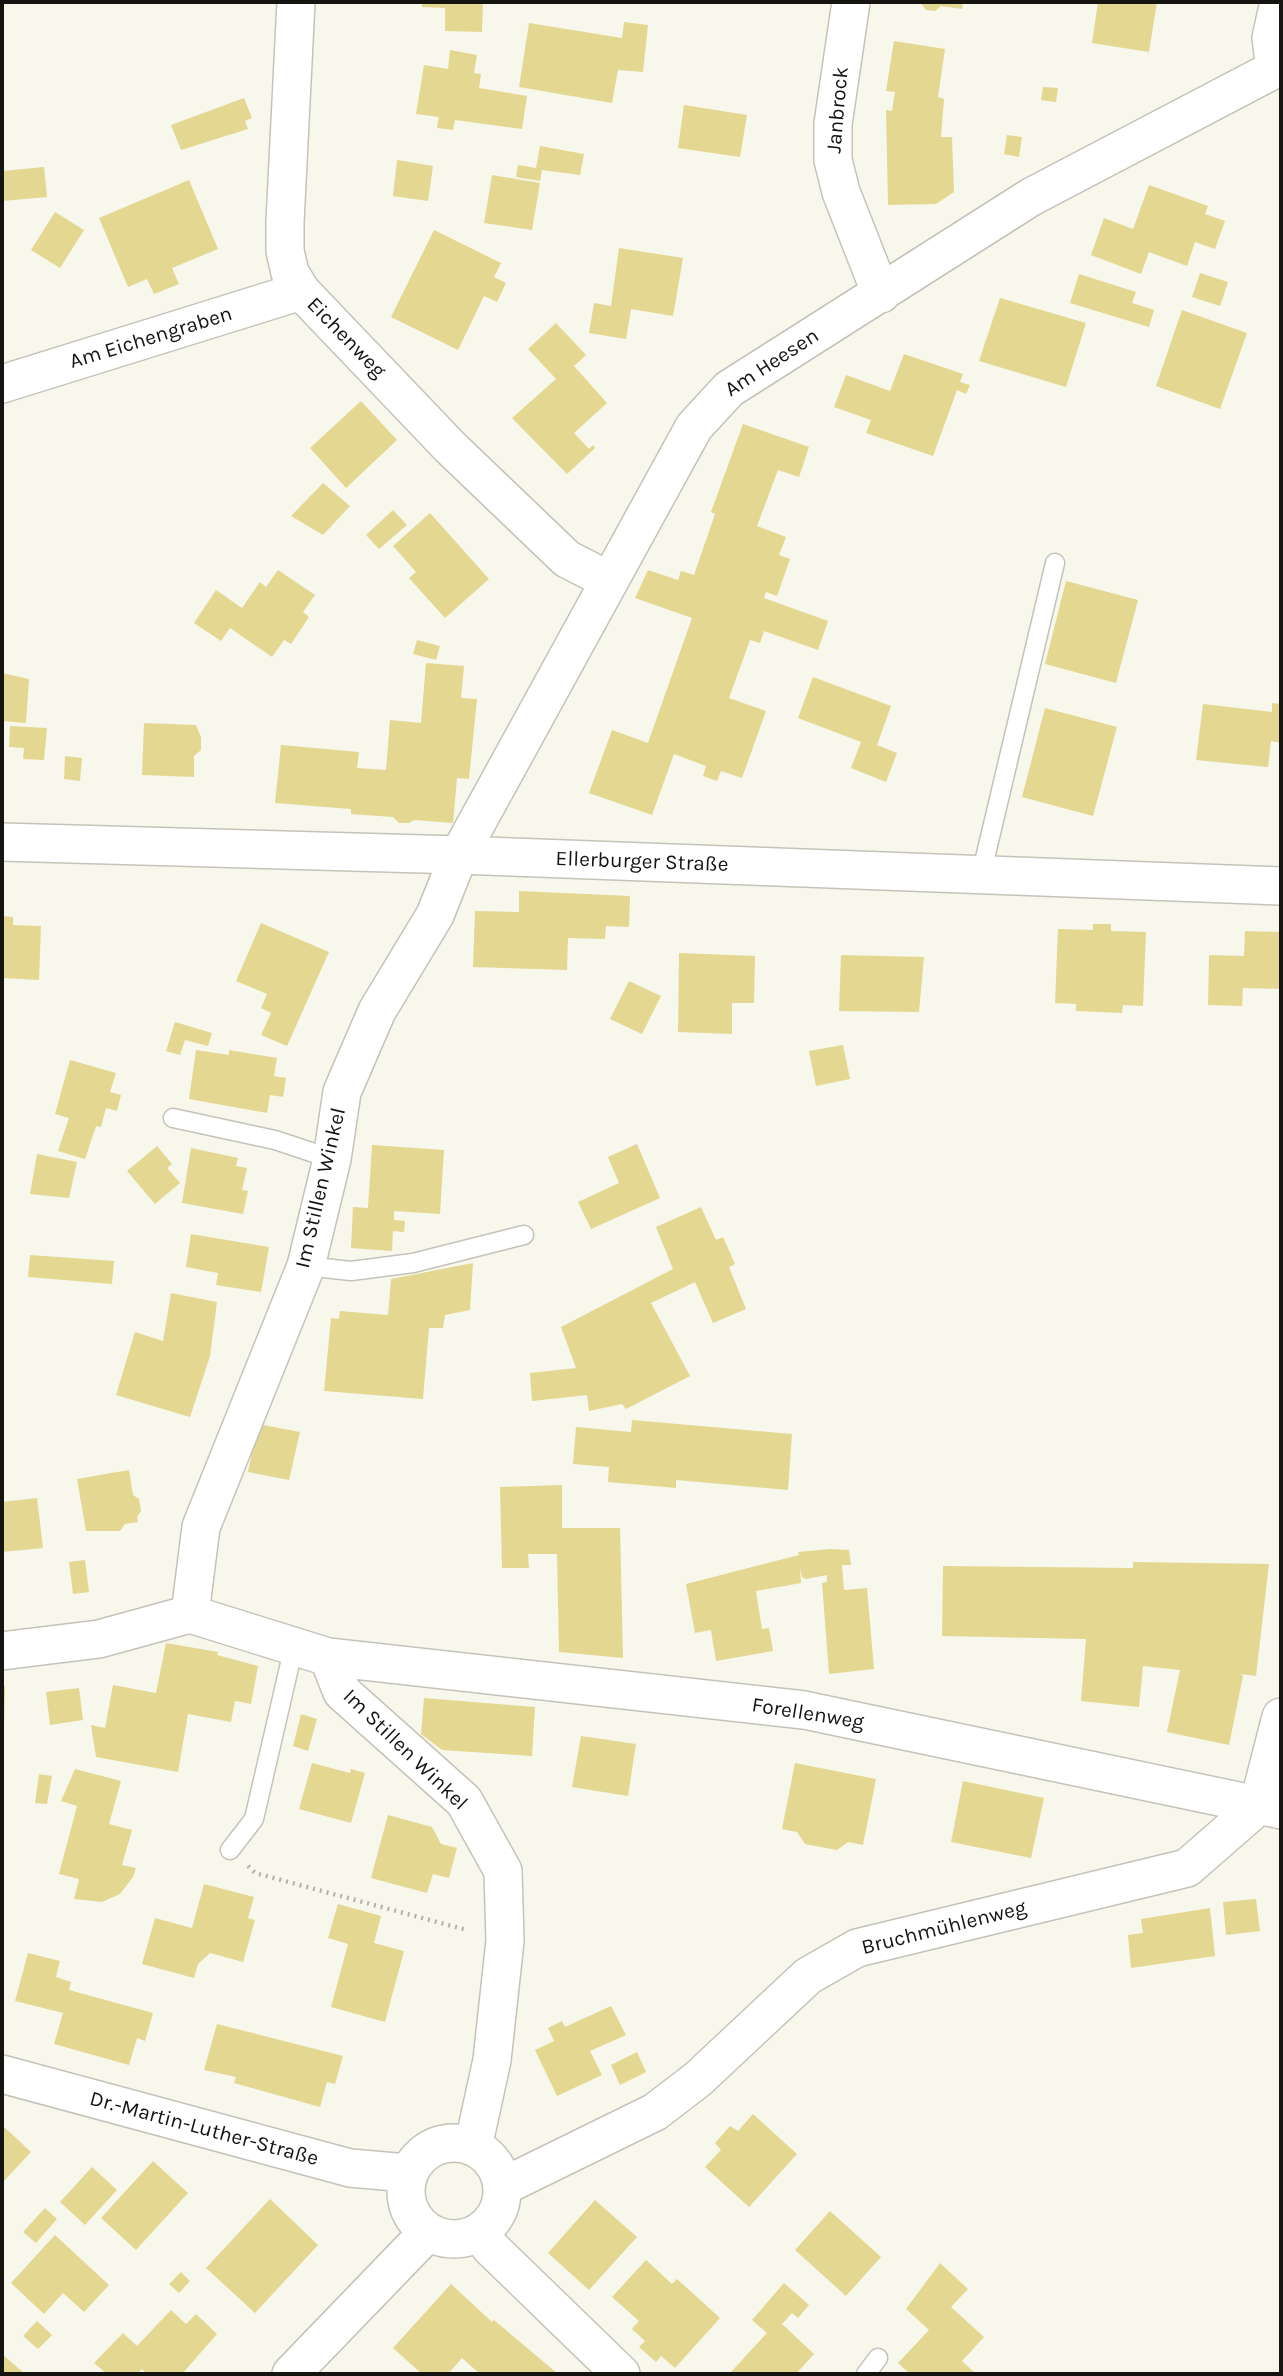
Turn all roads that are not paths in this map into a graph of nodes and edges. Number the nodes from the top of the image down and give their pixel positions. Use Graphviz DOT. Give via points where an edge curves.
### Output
graph roads {
  1 [pos="296,2"];
  2 [pos="851,2"];
  3 [pos="1279,2"];
  4 [pos="1278,68"];
  5 [pos="300,291"];
  6 [pos="881,294"];
  7 [pos="2,384"];
  8 [pos="1055,563"];
  9 [pos="608,580"];
  10 [pos="2,842"];
  11 [pos="459,855"];
  12 [pos="981,875"];
  13 [pos="1281,886"];
  14 [pos="173,1118"];
  15 [pos="332,1159"];
  16 [pos="524,1235"];
  17 [pos="306,1266"];
  18 [pos="190,1614"];
  19 [pos="294,1646"];
  20 [pos="2,1651"];
  21 [pos="328,1657"];
  22 [pos="1281,1717"];
  23 [pos="1269,1808"];
  24 [pos="230,1850"];
  25 [pos="2,2074"];
  26 [pos="473,2147"];
  27 [pos="407,2174"];
  28 [pos="502,2187"];
  29 [pos="428,2232"];
  30 [pos="480,2233"];
  31 [pos="878,2358"];
  32 [pos="291,2374"];
  33 [pos="621,2374"];
  34 [pos="866,2374"];
  1 -- 5 [label="street, Eichenweg" via="285,251"];
  2 -- 6 [label="street, Janbrock" via="833,124 833,160"];
  3 -- 4 [label="street" via="1271,38"];
  4 -- 6 [label="street, Am Heesen" via="1031,197"];
  5 -- 7 [label="street, Am Eichengraben"];
  5 -- 9 [label="street, Eichenweg" via="450,447 567,559"];
  6 -- 9 [label="street, Am Heesen" via="729,389 711,406 694,427"];
  8 -- 12 [label="lane"];
  9 -- 11 [label="street, Am Heesen"];
  10 -- 11 [label="street, Ellerburger Straße"];
  11 -- 12 [label="street, Ellerburger Straße"];
  11 -- 15 [label="street, Im Stillen Winkel" via="435,915 377,1011 342,1092"];
  12 -- 13 [label="street, Ellerburger Straße"];
  14 -- 15 [label="lane" via="275,1140"];
  15 -- 17 [label="street, Im Stillen Winkel"];
  16 -- 17 [label="lane" via="413,1263 351,1271"];
  17 -- 18 [label="street, Im Stillen Winkel" via="201,1527"];
  18 -- 19 [label="street"];
  18 -- 20 [label="street" via="99,1639"];
  19 -- 21 [label="street"];
  19 -- 24 [label="lane" via="254,1819"];
  21 -- 23 [label="street, Forellenweg" via="804,1710"];
  21 -- 26 [label="street, Im Stillen Winkel" via="342,1692 464,1801 503,1871 505,1941 492,2060"];
  22 -- 23 [label="street"];
  23 -- 28 [label="street, Bruchmühlenweg" via="1187,1868 857,1948 808,1976 698,2079 655,2112"];
  25 -- 27 [label="street, Dr.-Martin-Luther-Straße" via="350,2168"];
  26 -- 27 [label="street" via="442,2144 428,2151"];
  26 -- 28 [label="street" via="493,2163"];
  27 -- 29 [label="street" via="409,2208"];
  28 -- 30 [label="street" via="497,2213"];
  29 -- 30 [label="street" via="454,2240"];
  29 -- 32 [label="street"];
  30 -- 33 [label="street"];
  31 -- 34 [label="lane"];
}
